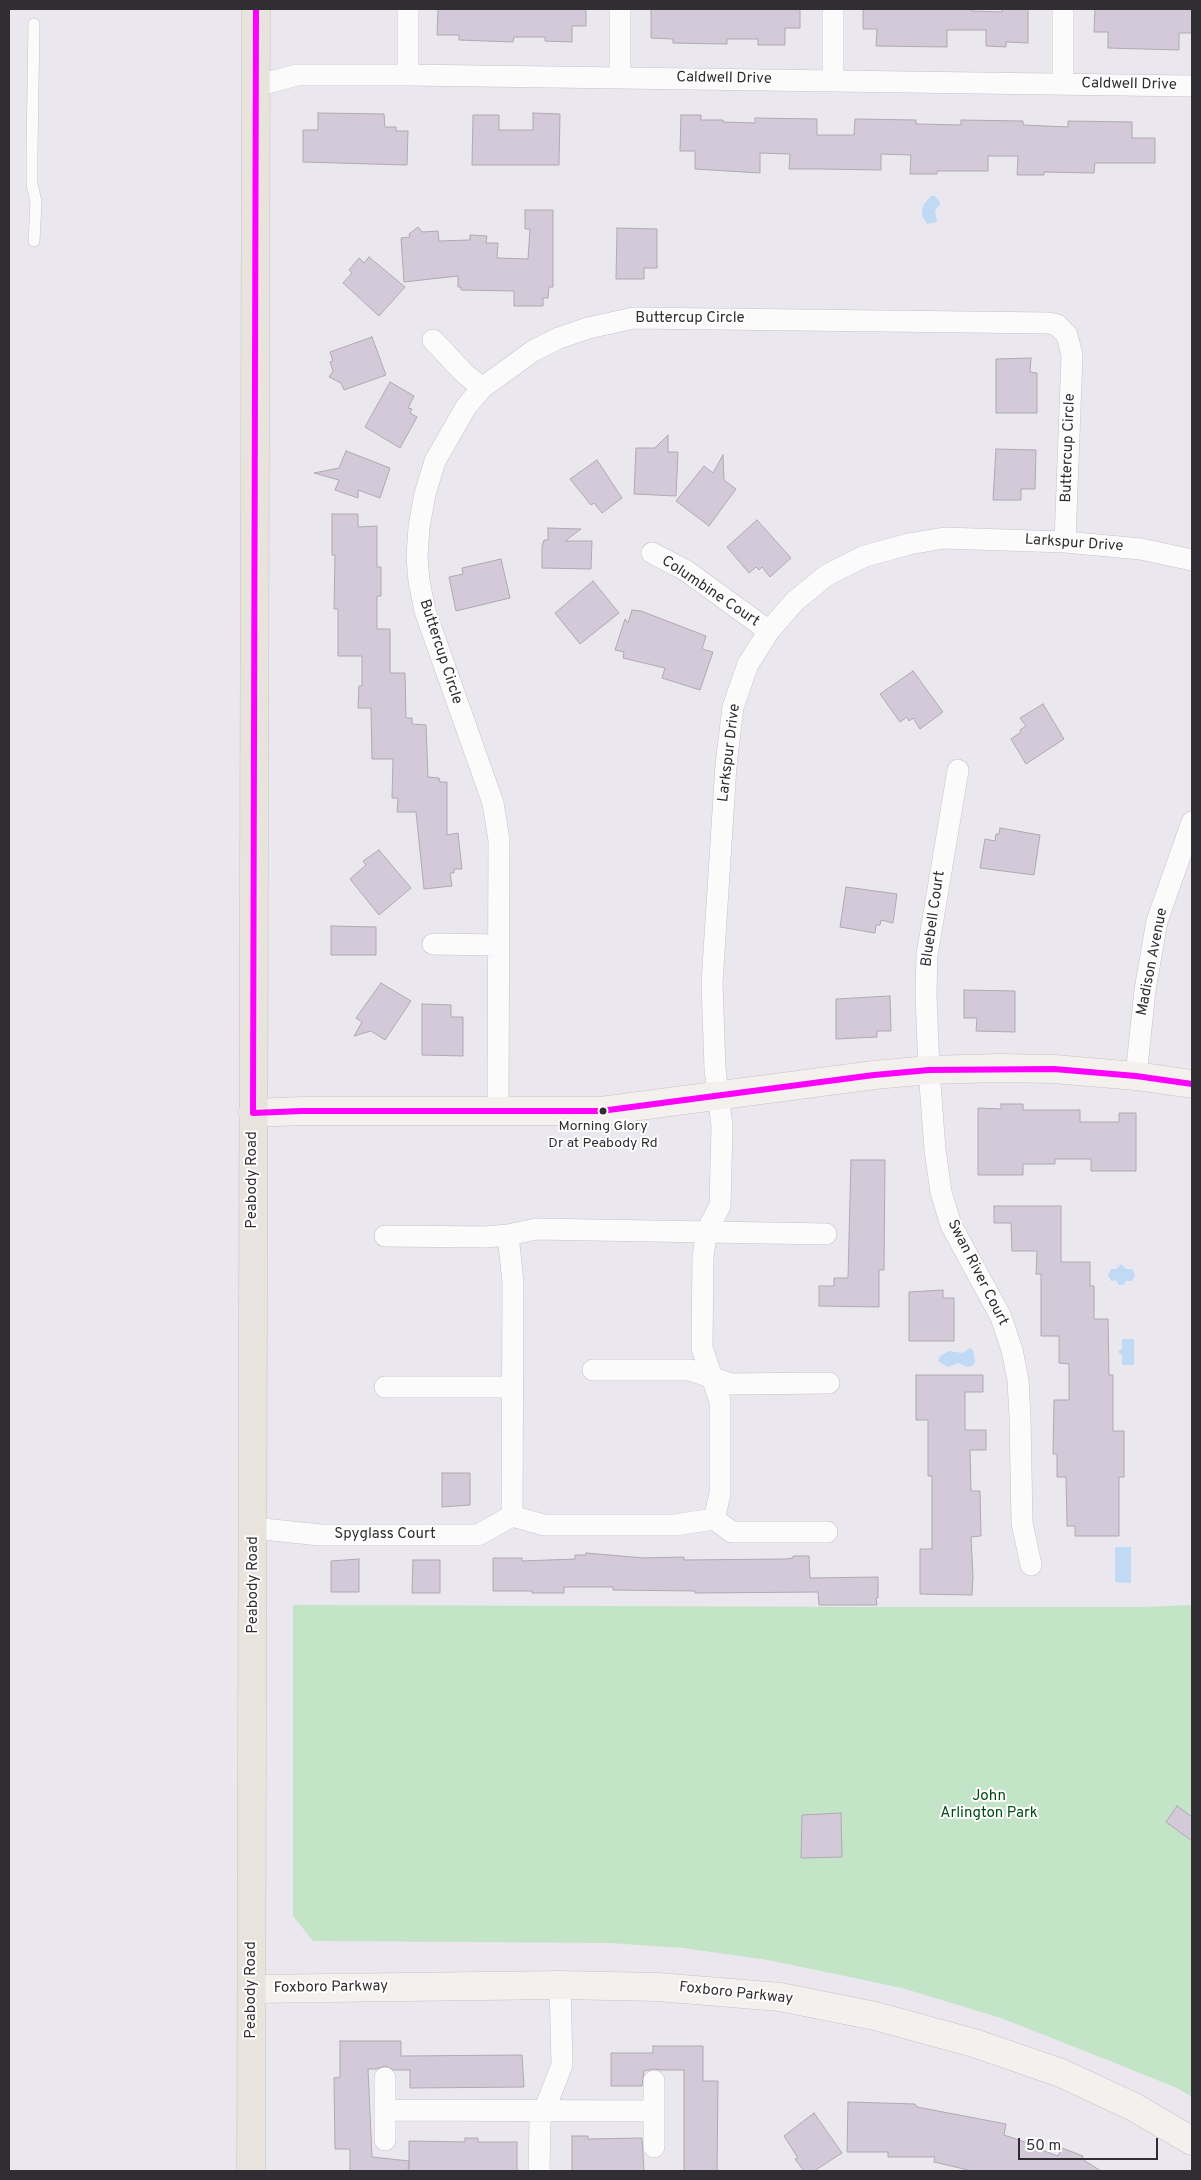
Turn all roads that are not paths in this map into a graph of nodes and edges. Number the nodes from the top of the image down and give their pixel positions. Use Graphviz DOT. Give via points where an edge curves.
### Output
graph roads {
  1 [pos="256,9"];
  2 [pos="408,9"];
  3 [pos="620,9"];
  4 [pos="833,9"];
  5 [pos="1063,9"];
  6 [pos="34,24"];
  7 [pos="408,75"];
  8 [pos="620,78"];
  9 [pos="833,80"];
  10 [pos="1063,84"];
  11 [pos="256,86"];
  12 [pos="1192,86"];
  13 [pos="34,241"];
  14 [pos="433,340"];
  15 [pos="482,388"];
  16 [pos="1065,542"];
  17 [pos="652,553"];
  18 [pos="1192,560"];
  19 [pos="769,631"];
  20 [pos="958,770"];
  21 [pos="1192,822"];
  22 [pos="433,944"];
  23 [pos="498,945"];
  24 [pos="929,1070"];
  25 [pos="1136,1076"];
  26 [pos="1192,1084"];
  27 [pos="718,1096"];
  28 [pos="498,1112"];
  29 [pos="253,1113"];
  30 [pos="707,1230"];
  31 [pos="826,1234"];
  32 [pos="508,1235"];
  33 [pos="386,1236"];
  34 [pos="593,1370"];
  35 [pos="711,1377"];
  36 [pos="829,1383"];
  37 [pos="386,1387"];
  38 [pos="512,1387"];
  39 [pos="512,1516"];
  40 [pos="714,1519"];
  41 [pos="254,1528"];
  42 [pos="827,1532"];
  43 [pos="1031,1566"];
  44 [pos="560,1986"];
  45 [pos="252,1989"];
  46 [pos="386,2078"];
  47 [pos="654,2081"];
  48 [pos="385,2110"];
  49 [pos="544,2110"];
  50 [pos="654,2111"];
  51 [pos="385,2140"];
  52 [pos="1192,2141"];
  53 [pos="654,2147"];
  54 [pos="251,2171"];
  55 [pos="540,2171"];
  1 -- 11 [label="main road, Peabody Road"];
  2 -- 7 [label="street"];
  3 -- 8 [label="street"];
  4 -- 9 [label="street"];
  5 -- 10 [label="street"];
  6 -- 13 [label="lane"];
  7 -- 8 [label="street, Caldwell Drive"];
  7 -- 11 [label="street, Caldwell Drive" via="297,75"];
  8 -- 9 [label="street, Caldwell Drive"];
  9 -- 10 [label="street, Caldwell Drive"];
  10 -- 12 [label="street, Caldwell Drive"];
  11 -- 29 [label="main road, Peabody Road"];
  14 -- 15 [label="street"];
  15 -- 16 [label="street, Buttercup Circle" via="533,350 559,338 634,318 1057,325 1067,335 1072,356"];
  15 -- 23 [label="street, Buttercup Circle" via="466,407 434,462 423,502 417,557 424,611 493,803 499,840"];
  16 -- 18 [label="street, Larkspur Drive" via="1141,549"];
  16 -- 19 [label="street, Larkspur Drive" via="944,538 865,556 827,575 795,601"];
  17 -- 19 [label="street, Columbine Court" via="684,570"];
  19 -- 27 [label="street, Larkspur Drive" via="748,664 733,707 726,765 712,983"];
  20 -- 24 [label="street, Bluebell Court" via="928,955"];
  21 -- 25 [label="street, Madison Avenue" via="1158,920 1144,990"];
  22 -- 23 [label="street"];
  23 -- 28 [label="street, Buttercup Circle"];
  24 -- 25 [label="main road" via="1054,1069"];
  24 -- 27 [label="main road"];
  24 -- 43 [label="street, Swan River Court" via="941,1192 951,1226 1001,1317 1012,1350 1018,1380 1022,1523"];
  25 -- 26 [label="main road"];
  27 -- 28 [label="main road" via="601,1111"];
  27 -- 30 [label="street, Larkspur Drive" via="722,1126 720,1206"];
  28 -- 29 [label="main road"];
  29 -- 41 [label="main road, Peabody Road"];
  30 -- 31 [label="street"];
  30 -- 32 [label="street" via="536,1229"];
  30 -- 35 [label="street, Larkspur Drive" via="703,1256 702,1348"];
  32 -- 33 [label="street"];
  32 -- 38 [label="street" via="513,1282"];
  34 -- 35 [label="street" via="690,1370"];
  35 -- 36 [label="street" via="731,1384"];
  35 -- 40 [label="street, Larkspur Drive" via="720,1401 720,1494"];
  37 -- 38 [label="street"];
  38 -- 39 [label="street"];
  39 -- 40 [label="street" via="544,1525 676,1525"];
  39 -- 41 [label="street, Spyglass Court" via="478,1535 320,1534"];
  40 -- 42 [label="street" via="732,1532"];
  41 -- 45 [label="main road, Peabody Road"];
  44 -- 45 [label="main road, Foxboro Parkway"];
  44 -- 49 [label="street" via="562,2066"];
  44 -- 52 [label="main road, Foxboro Parkway" via="658,1987 780,1997 876,2016 974,2043 1060,2073 1134,2107"];
  45 -- 54 [label="main road, Peabody Road"];
  46 -- 48 [label="street"];
  47 -- 50 [label="street"];
  48 -- 49 [label="street"];
  48 -- 51 [label="street"];
  49 -- 50 [label="street"];
  49 -- 55 [label="street" via="540,2121"];
  50 -- 53 [label="street"];
}
